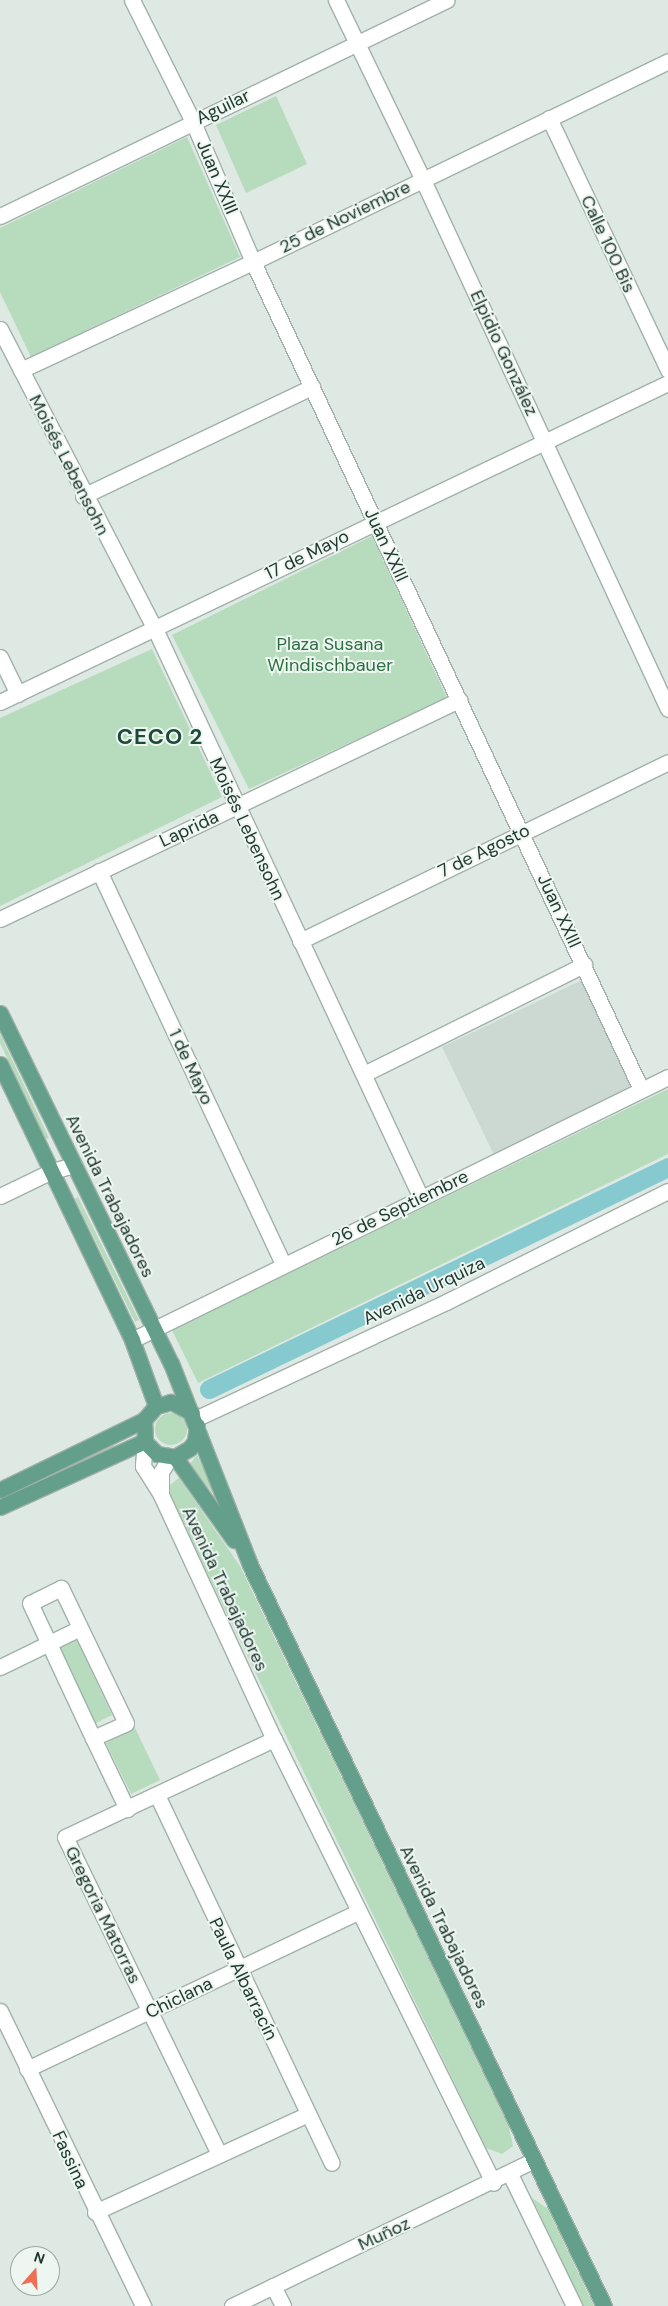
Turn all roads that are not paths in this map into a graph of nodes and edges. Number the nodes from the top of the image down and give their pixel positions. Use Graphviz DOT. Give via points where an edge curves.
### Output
graph roads {
  1 [pos="132,0"];
  2 [pos="336,0"];
  3 [pos="447,0"];
  4 [pos="357,43"];
  5 [pos="668,61"];
  6 [pos="549,118"];
  7 [pos="193,122"];
  8 [pos="422,178"];
  9 [pos="0,216"];
  10 [pos="253,262"];
  11 [pos="0,329"];
  12 [pos="21,370"];
  13 [pos="668,370"];
  14 [pos="668,383"];
  15 [pos="312,387"];
  16 [pos="546,443"];
  17 [pos="84,496"];
  18 [pos="376,522"];
  19 [pos="154,629"];
  20 [pos="0,657"];
  21 [pos="18,694"];
  22 [pos="458,700"];
  23 [pos="0,702"];
  24 [pos="668,709"];
  25 [pos="668,762"];
  26 [pos="236,807"];
  27 [pos="523,832"];
  28 [pos="99,871"];
  29 [pos="0,919"];
  30 [pos="300,941"];
  31 [pos="584,965"];
  32 [pos="0,1013"];
  33 [pos="0,1064"];
  34 [pos="364,1074"];
  35 [pos="668,1077"];
  36 [pos="641,1090"];
  37 [pos="74,1165"];
  38 [pos="52,1171"];
  39 [pos="668,1191"];
  40 [pos="0,1196"];
  41 [pos="421,1198"];
  42 [pos="283,1264"];
  43 [pos="154,1328"];
  44 [pos="132,1340"];
  45 [pos="156,1406"];
  46 [pos="194,1419"];
  47 [pos="144,1420"];
  48 [pos="145,1442"];
  49 [pos="173,1457"];
  50 [pos="0,1490"];
  51 [pos="161,1495"];
  52 [pos="0,1507"];
  53 [pos="250,1565"];
  54 [pos="80,1628"];
  55 [pos="48,1644"];
  56 [pos="0,1667"];
  57 [pos="92,1738"];
  58 [pos="274,1739"];
  59 [pos="157,1795"];
  60 [pos="127,1809"];
  61 [pos="358,1912"];
  62 [pos="238,1970"];
  63 [pos="0,2012"];
  64 [pos="150,2012"];
  65 [pos="27,2069"];
  66 [pos="308,2114"];
  67 [pos="219,2154"];
  68 [pos="534,2160"];
  69 [pos="332,2163"];
  70 [pos="510,2174"];
  71 [pos="493,2183"];
  72 [pos="95,2212"];
  73 [pos="274,2286"];
  74 [pos="143,2306"];
  75 [pos="232,2306"];
  76 [pos="283,2306"];
  77 [pos="574,2306"];
  78 [pos="604,2306"];
  1 -- 7 [label="street, Juan XXIII"];
  2 -- 4 [label="street, Elpidio González"];
  3 -- 4 [label="street, Aguilar"];
  4 -- 7 [label="street, Aguilar"];
  4 -- 8 [label="street, Elpidio González"];
  5 -- 6 [label="street, 25 de Noviembre"];
  6 -- 8 [label="street, 25 de Noviembre"];
  6 -- 13 [label="street, Calle 100 Bis"];
  7 -- 9 [label="street, Aguilar"];
  7 -- 10 [label="street, Juan XXIII"];
  8 -- 10 [label="street, 25 de Noviembre"];
  8 -- 16 [label="street, Elpidio González"];
  10 -- 12 [label="street, 25 de Noviembre"];
  10 -- 15 [label="street, Juan XXIII"];
  11 -- 12 [label="street, Moisés Lebensohn"];
  12 -- 17 [label="street, Moisés Lebensohn"];
  14 -- 16 [label="street, 17 de Mayo"];
  15 -- 17 [label="street"];
  15 -- 18 [label="street, Juan XXIII"];
  16 -- 18 [label="street, 17 de Mayo"];
  16 -- 24 [label="street, Elpidio González"];
  17 -- 19 [label="street, Moisés Lebensohn"];
  18 -- 19 [label="street, 17 de Mayo"];
  18 -- 22 [label="street, Juan XXIII"];
  19 -- 21 [label="street, 17 de Mayo"];
  19 -- 26 [label="street, Moisés Lebensohn"];
  20 -- 21 [label="street"];
  21 -- 23 [label="street, 17 de Mayo"];
  22 -- 26 [label="street, Laprida"];
  22 -- 27 [label="street, Juan XXIII"];
  25 -- 27 [label="street, 7 de Agosto"];
  26 -- 28 [label="street, Laprida"];
  26 -- 30 [label="street, Moisés Lebensohn"];
  27 -- 30 [label="street, 7 de Agosto"];
  27 -- 31 [label="street, Juan XXIII"];
  28 -- 29 [label="street, Laprida"];
  28 -- 42 [label="street, 1 de Mayo"];
  30 -- 34 [label="street, Moisés Lebensohn"];
  31 -- 34 [label="street"];
  31 -- 36 [label="street, Juan XXIII"];
  32 -- 37 [label="main road, Avenida Trabajadores"];
  33 -- 38 [label="main road"];
  34 -- 41 [label="street, Moisés Lebensohn"];
  35 -- 36 [label="street, 26 de Septiembre"];
  36 -- 41 [label="street, 26 de Septiembre"];
  37 -- 38 [label="street"];
  37 -- 43 [label="main road, Avenida Trabajadores"];
  38 -- 40 [label="street"];
  38 -- 44 [label="main road"];
  39 -- 46 [label="street, Avenida Urquiza" via="446,1302"];
  41 -- 42 [label="street, 26 de Septiembre"];
  42 -- 43 [label="street, 26 de Septiembre"];
  43 -- 44 [label="street, 26 de Septiembre"];
  43 -- 46 [label="main road, Avenida Trabajadores"];
  44 -- 45 [label="main road"];
  45 -- 46 [label="main road" via="171,1402"];
  45 -- 47 [label="main road"];
  46 -- 49 [label="main road" via="195,1441 190,1448"];
  46 -- 53 [label="main road, Avenida Trabajadores"];
  47 -- 48 [label="main road"];
  47 -- 50 [label="main road"];
  48 -- 49 [label="main road" via="157,1454"];
  48 -- 51 [label="street, Avenida Trabajadores" via="143,1466"];
  48 -- 52 [label="main road"];
  49 -- 51 [label="street, Avenida Trabajadores" via="161,1472"];
  49 -- 53 [label="main road, Avenida Trabajadores" via="208,1500"];
  51 -- 58 [label="street, Avenida Trabajadores"];
  53 -- 68 [label="main road, Avenida Trabajadores"];
  54 -- 55 [label="street"];
  54 -- 55 [label="street" via="61,1588 30,1603"];
  54 -- 57 [label="street" via="126,1723"];
  55 -- 56 [label="street"];
  55 -- 57 [label="street"];
  57 -- 60 [label="street"];
  58 -- 59 [label="street"];
  58 -- 61 [label="street, Avenida Trabajadores"];
  59 -- 60 [label="street"];
  59 -- 62 [label="street, Paula Albarracín"];
  60 -- 64 [label="street, Gregoria Matorras" via="65,1837"];
  61 -- 62 [label="street, Chiclana"];
  61 -- 71 [label="street, Avenida Trabajadores"];
  62 -- 64 [label="street, Chiclana"];
  62 -- 66 [label="street, Paula Albarracín"];
  63 -- 65 [label="street, Fassina"];
  64 -- 65 [label="street, Chiclana"];
  64 -- 67 [label="street, Gregoria Matorras"];
  65 -- 72 [label="street, Fassina"];
  66 -- 67 [label="street"];
  66 -- 69 [label="street, Paula Albarracín"];
  67 -- 72 [label="street"];
  68 -- 70 [label="street, Muñoz"];
  68 -- 78 [label="main road, Avenida Trabajadores"];
  70 -- 71 [label="street, Muñoz"];
  70 -- 77 [label="street"];
  71 -- 73 [label="street, Muñoz"];
  72 -- 74 [label="street, Fassina"];
  73 -- 75 [label="street, Muñoz"];
  73 -- 76 [label="street"];
}
